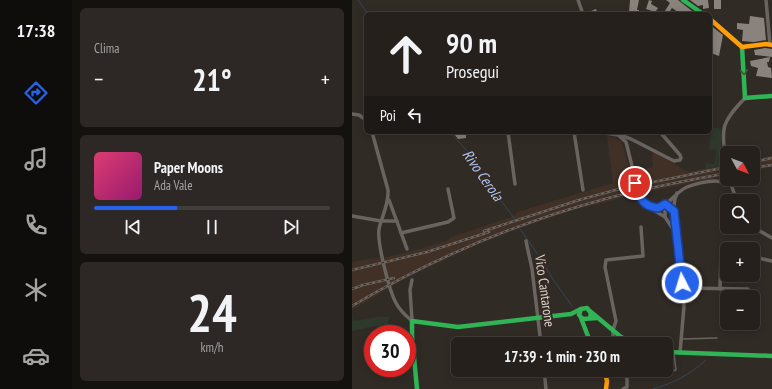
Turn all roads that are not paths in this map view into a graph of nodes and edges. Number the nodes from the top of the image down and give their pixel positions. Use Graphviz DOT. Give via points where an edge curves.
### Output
graph roads {
  1 [pos="578,0"];
  2 [pos="683,0"];
  3 [pos="766,0"];
  4 [pos="582,12"];
  5 [pos="700,12"];
  6 [pos="712,21"];
  7 [pos="771,45"];
  8 [pos="742,46"];
  9 [pos="772,96"];
  10 [pos="746,98"];
  11 [pos="352,114"];
  12 [pos="364,119"];
  13 [pos="373,134"];
  14 [pos="508,134"];
  15 [pos="574,134"];
  16 [pos="612,134"];
  17 [pos="662,134"];
  18 [pos="618,135"];
  19 [pos="724,146"];
  20 [pos="720,182"];
  21 [pos="515,184"];
  22 [pos="448,189"];
  23 [pos="583,190"];
  24 [pos="678,193"];
  25 [pos="388,198"];
  26 [pos="665,204"];
  27 [pos="652,207"];
  28 [pos="674,211"];
  29 [pos="352,216"];
  30 [pos="665,217"];
  31 [pos="382,221"];
  32 [pos="397,221"];
  33 [pos="641,227"];
  34 [pos="760,231"];
  35 [pos="401,233"];
  36 [pos="676,233"];
  37 [pos="772,238"];
  38 [pos="526,241"];
  39 [pos="407,250"];
  40 [pos="760,258"];
  41 [pos="772,261"];
  42 [pos="412,280"];
  43 [pos="720,282"];
  44 [pos="682,288"];
  45 [pos="720,289"];
  46 [pos="748,289"];
  47 [pos="581,309"];
  48 [pos="591,312"];
  49 [pos="571,314"];
  50 [pos="581,317"];
  51 [pos="538,318"];
  52 [pos="590,318"];
  53 [pos="597,318"];
  54 [pos="412,321"];
  55 [pos="584,326"];
  56 [pos="613,330"];
  57 [pos="540,337"];
  58 [pos="588,337"];
  59 [pos="613,337"];
  60 [pos="620,337"];
  61 [pos="717,338"];
  62 [pos="681,339"];
  63 [pos="674,352"];
  64 [pos="680,353"];
  65 [pos="772,356"];
  66 [pos="673,371"];
  67 [pos="545,377"];
  68 [pos="606,377"];
  69 [pos="627,377"];
  70 [pos="417,389"];
  71 [pos="546,389"];
  72 [pos="606,389"];
  73 [pos="623,389"];
  1 -- 4 [label="street"];
  2 -- 5 [label="street"];
  3 -- 7 [label="street"];
  6 -- 8 [label="street"];
  7 -- 8 [label="street"];
  8 -- 10 [label="street, one-way"];
  9 -- 10 [label="street"];
  10 -- 19 [label="street" via="730,114 724,126"];
  11 -- 12 [label="street"];
  13 -- 25 [label="street"];
  14 -- 21 [label="street"];
  15 -- 23 [label="street"];
  16 -- 18 [label="street"];
  17 -- 18 [label="street" via="680,155 680,160 674,161"];
  18 -- 27 [label="street" via="626,142 629,150 640,198 647,206"];
  20 -- 24 [label="street" via="714,181 688,187"];
  22 -- 35 [label="street" via="454,218 448,222"];
  24 -- 26 [label="street"];
  24 -- 28 [label="street"];
  25 -- 31 [label="street"];
  25 -- 32 [label="street"];
  26 -- 27 [label="street" via="658,208"];
  26 -- 28 [label="street"];
  26 -- 30 [label="street"];
  27 -- 30 [label="street"];
  28 -- 36 [label="street"];
  29 -- 31 [label="street"];
  30 -- 36 [label="street"];
  31 -- 32 [label="street"];
  31 -- 54 [label="street" via="379,240 392,295 401,311"];
  32 -- 35 [label="street"];
  33 -- 56 [label="street" via="643,256 606,260 605,267 616,321"];
  34 -- 37 [label="street"];
  35 -- 39 [label="street"];
  36 -- 44 [label="street"];
  38 -- 51 [label="street, Vico Cantarone"];
  40 -- 41 [label="street"];
  42 -- 54 [label="street"];
  43 -- 45 [label="street"];
  44 -- 45 [label="street"];
  44 -- 62 [label="street" via="684,306"];
  45 -- 46 [label="street"];
  47 -- 48 [label="street" via="587,308"];
  47 -- 49 [label="street"];
  47 -- 50 [label="street"];
  48 -- 52 [label="street"];
  48 -- 53 [label="street"];
  49 -- 50 [label="street"];
  49 -- 51 [label="street"];
  50 -- 52 [label="street" via="585,320"];
  50 -- 55 [label="street"];
  51 -- 54 [label="street" via="458,327"];
  51 -- 57 [label="street, Vico Cantarone"];
  52 -- 53 [label="street"];
  52 -- 55 [label="street"];
  53 -- 56 [label="street"];
  54 -- 70 [label="street"];
  55 -- 58 [label="street"];
  56 -- 59 [label="street"];
  56 -- 60 [label="street"];
  61 -- 62 [label="lane"];
  62 -- 64 [label="street"];
  63 -- 64 [label="street"];
  63 -- 66 [label="lane" via="676,370"];
  64 -- 65 [label="street"];
  67 -- 71 [label="street"];
  68 -- 72 [label="street"];
  69 -- 73 [label="street" via="627,387"];
}
